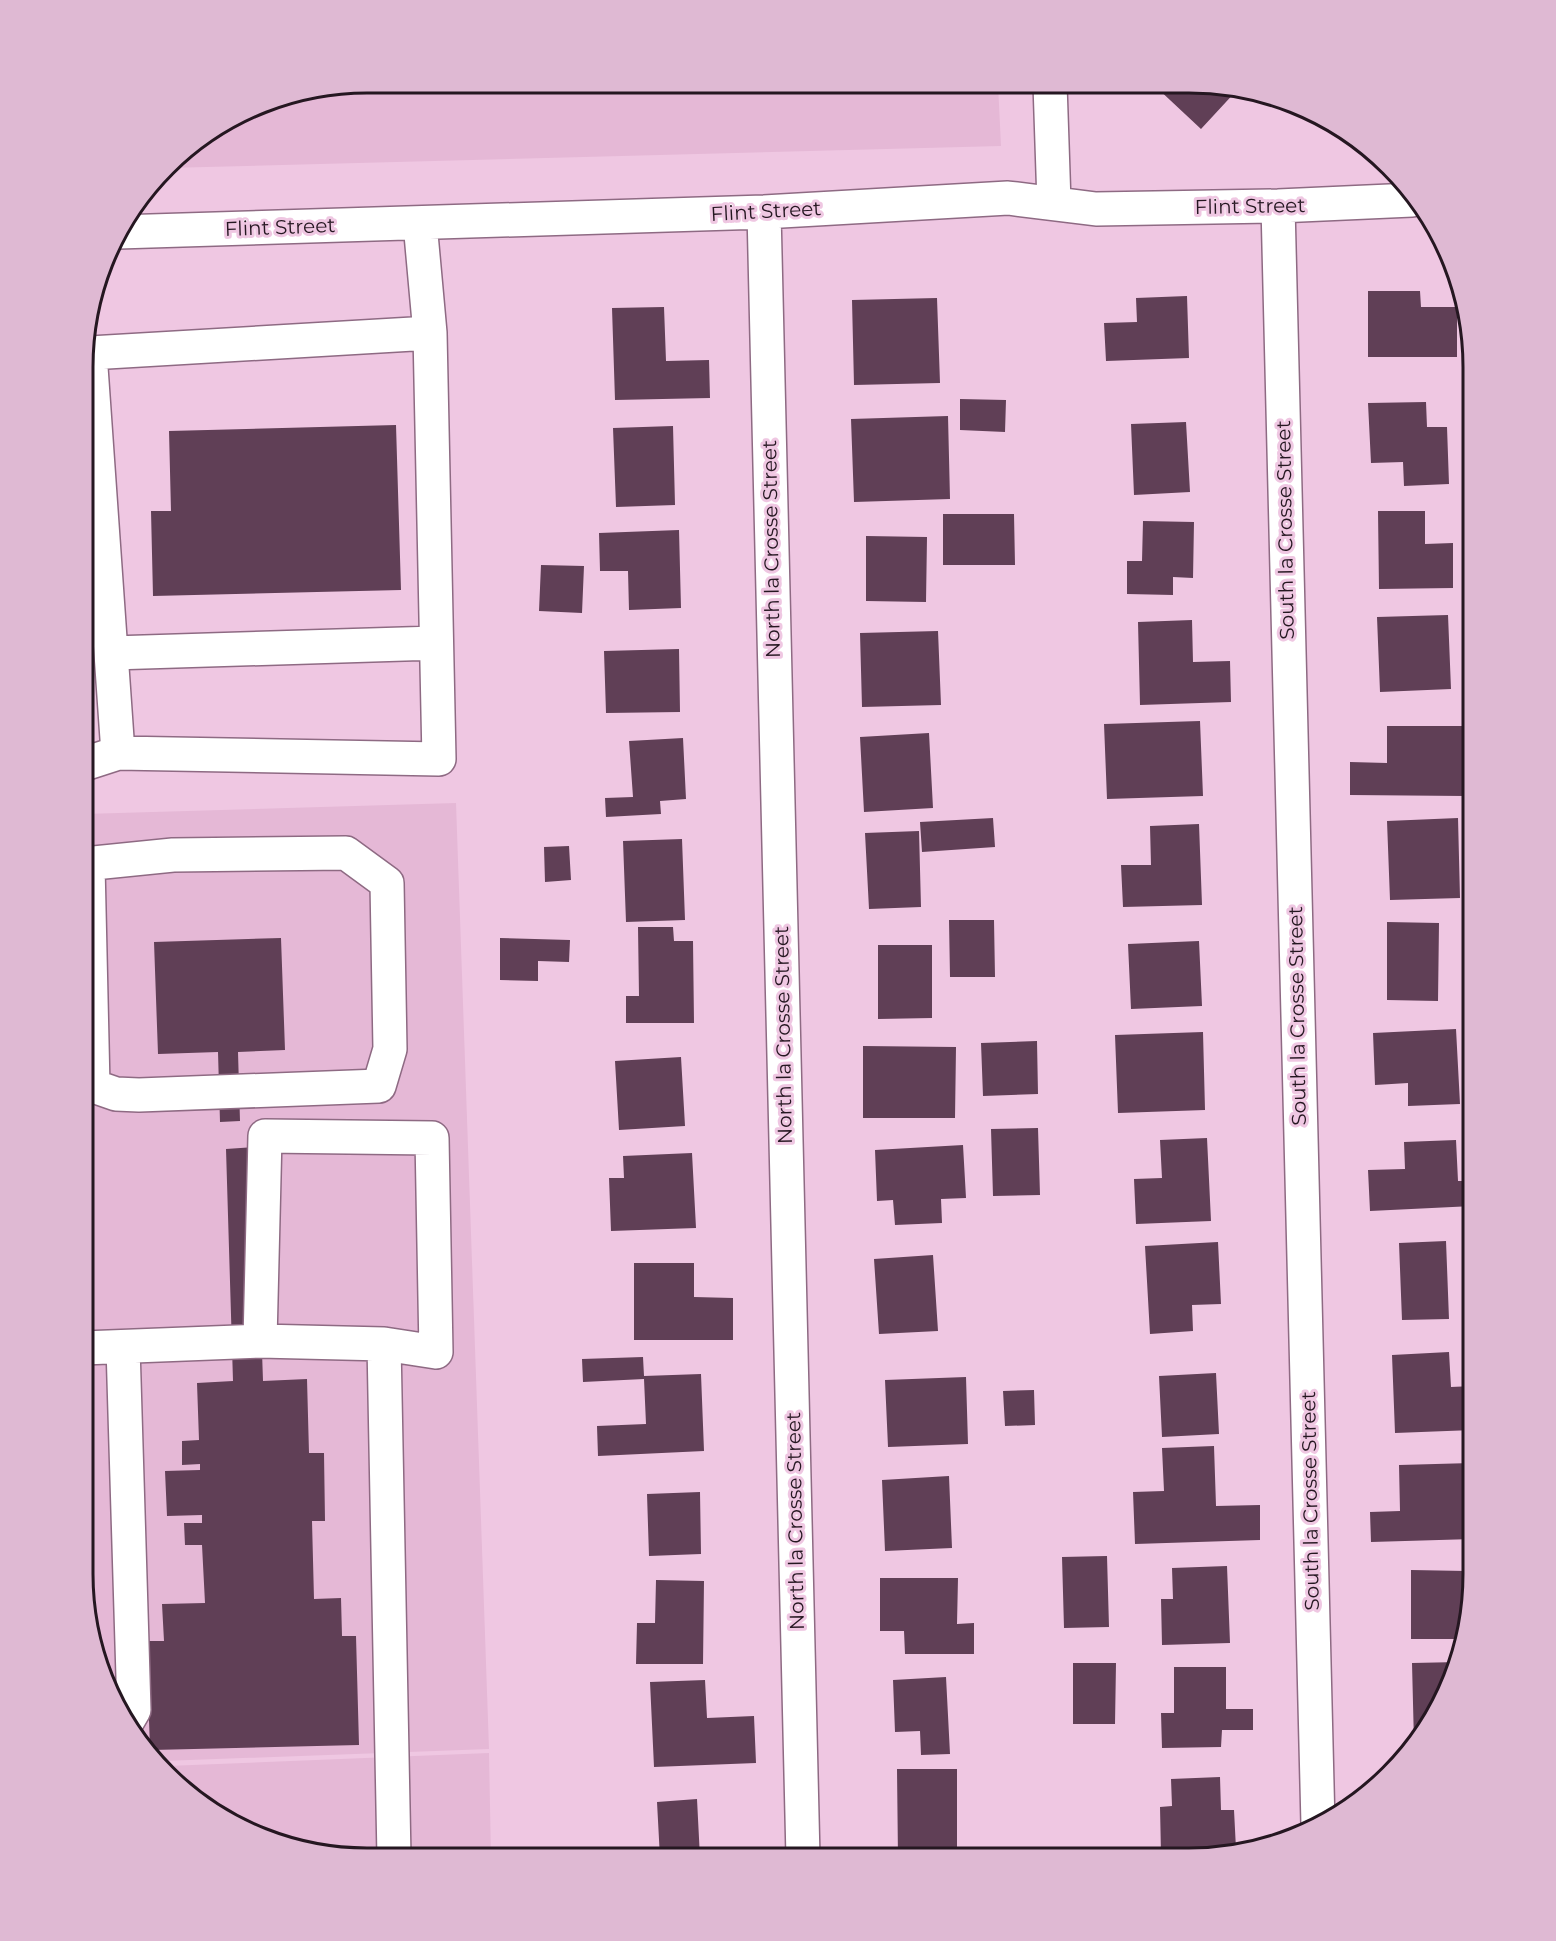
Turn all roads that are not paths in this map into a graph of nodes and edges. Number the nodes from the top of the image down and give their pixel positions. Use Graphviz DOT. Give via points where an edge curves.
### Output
graph roads {
  1 [pos="1050,93"];
  2 [pos="1406,200"];
  3 [pos="1054,203"];
  4 [pos="1278,207"];
  5 [pos="764,212"];
  6 [pos="420,223"];
  7 [pos="129,232"];
  8 [pos="430,333"];
  9 [pos="94,353"];
  10 [pos="93,394"];
  11 [pos="436,643"];
  12 [pos="112,653"];
  13 [pos="118,753"];
  14 [pos="93,761"];
  15 [pos="93,863"];
  16 [pos="93,1087"];
  17 [pos="260,1341"];
  18 [pos="384,1344"];
  19 [pos="123,1347"];
  20 [pos="93,1348"];
  21 [pos="132,1714"];
  22 [pos="1318,1816"];
  23 [pos="394,1848"];
  24 [pos="803,1848"];
  1 -- 3 [label="street"];
  2 -- 4 [label="street, Flint Street"];
  3 -- 4 [label="street, Flint Street" via="1096,209"];
  3 -- 5 [label="street, Flint Street" via="1008,198"];
  4 -- 22 [label="street, South la Crosse Street"];
  5 -- 6 [label="street, Flint Street"];
  5 -- 24 [label="street, North la Crosse Street"];
  6 -- 7 [label="street, Flint Street"];
  6 -- 8 [label="street"];
  8 -- 9 [label="street"];
  8 -- 11 [label="street"];
  10 -- 12 [label="street"];
  11 -- 12 [label="street"];
  11 -- 13 [label="street" via="439,759"];
  12 -- 13 [label="street"];
  13 -- 14 [label="street"];
  15 -- 16 [label="street" via="173,855 346,854 387,883 390,1049 379,1086 139,1095"];
  17 -- 18 [label="street"];
  17 -- 18 [label="street" via="265,1136 432,1138 436,1352"];
  17 -- 19 [label="street"];
  18 -- 23 [label="street"];
  19 -- 20 [label="street"];
  19 -- 21 [label="street"];
}
